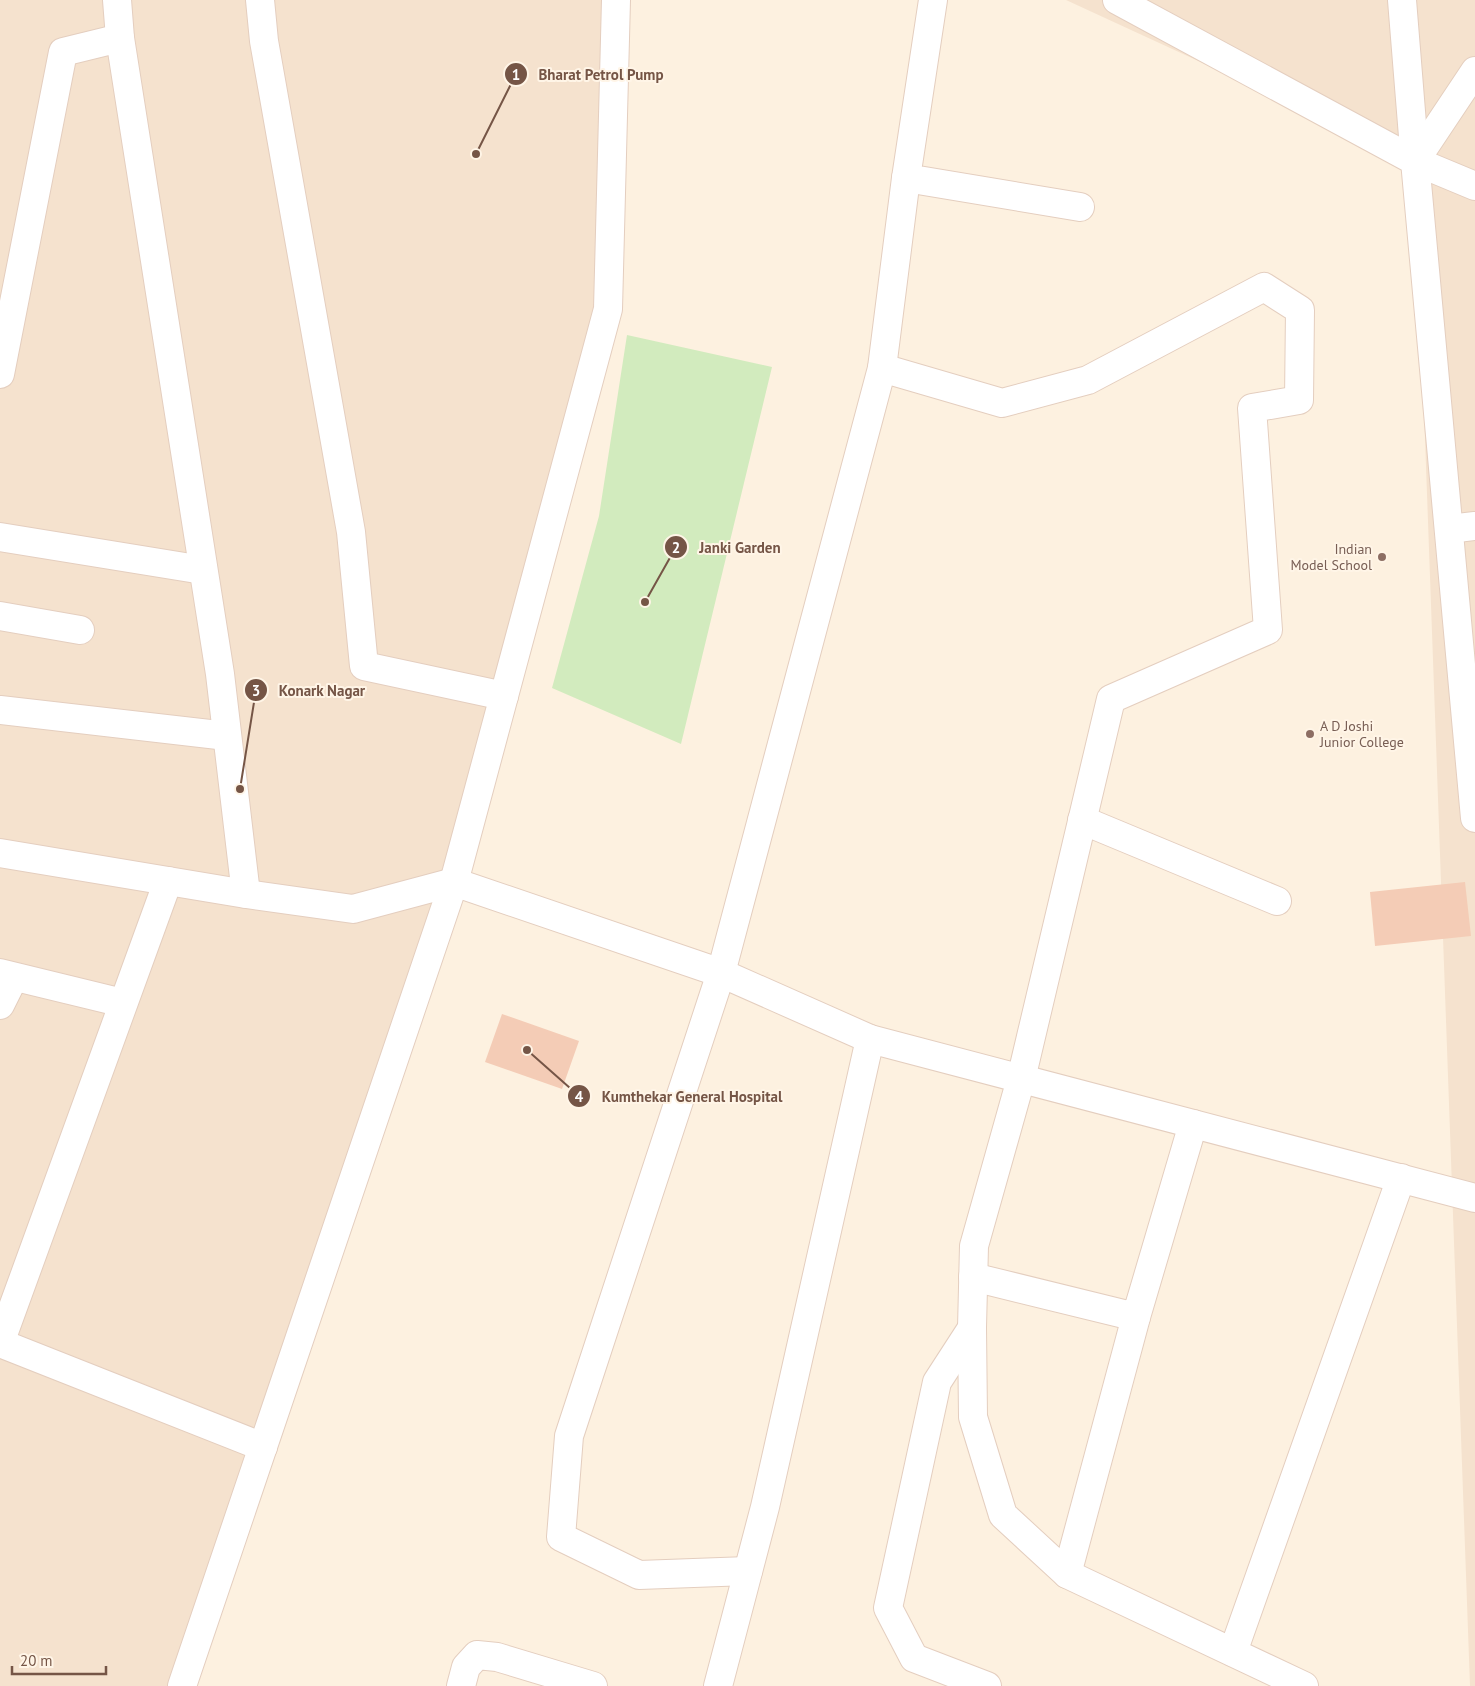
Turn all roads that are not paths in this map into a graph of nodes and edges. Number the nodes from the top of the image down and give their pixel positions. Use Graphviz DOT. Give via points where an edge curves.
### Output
graph roads {
  1 [pos="117,0"];
  2 [pos="260,0"];
  3 [pos="616,0"];
  4 [pos="932,0"];
  5 [pos="1117,0"];
  6 [pos="1402,0"];
  7 [pos="120,38"];
  8 [pos="1475,71"];
  9 [pos="1415,161"];
  10 [pos="906,178"];
  11 [pos="1475,186"];
  12 [pos="1080,207"];
  13 [pos="882,368"];
  14 [pos="0,374"];
  15 [pos="1462,528"];
  16 [pos="0,537"];
  17 [pos="203,570"];
  18 [pos="0,616"];
  19 [pos="80,630"];
  20 [pos="1469,687"];
  21 [pos="504,696"];
  22 [pos="0,710"];
  23 [pos="227,736"];
  24 [pos="1475,818"];
  25 [pos="1082,820"];
  26 [pos="0,853"];
  27 [pos="168,881"];
  28 [pos="454,882"];
  29 [pos="246,894"];
  30 [pos="1277,901"];
  31 [pos="721,973"];
  32 [pos="7,975"];
  33 [pos="123,1002"];
  34 [pos="0,1005"];
  35 [pos="870,1039"];
  36 [pos="1021,1079"];
  37 [pos="1192,1124"];
  38 [pos="1401,1178"];
  39 [pos="1475,1198"];
  40 [pos="973,1277"];
  41 [pos="1136,1317"];
  42 [pos="972,1328"];
  43 [pos="263,1447"];
  44 [pos="748,1571"];
  45 [pos="1067,1574"];
  46 [pos="1233,1652"];
  47 [pos="182,1686"];
  48 [pos="461,1686"];
  49 [pos="593,1686"];
  50 [pos="718,1686"];
  51 [pos="987,1686"];
  52 [pos="1304,1686"];
  1 -- 7 [label="street"];
  2 -- 21 [label="street" via="266,51 351,532 364,666"];
  3 -- 21 [label="street" via="608,309"];
  4 -- 10 [label="street"];
  5 -- 9 [label="street"];
  6 -- 9 [label="street"];
  7 -- 14 [label="street" via="62,52"];
  7 -- 17 [label="street"];
  8 -- 9 [label="street"];
  9 -- 11 [label="street"];
  9 -- 15 [label="street"];
  10 -- 12 [label="street"];
  10 -- 13 [label="street"];
  13 -- 25 [label="street" via="1002,403 1088,380 1264,287 1300,310 1299,400 1252,408 1268,630 1111,699"];
  13 -- 31 [label="street"];
  15 -- 20 [label="street"];
  16 -- 17 [label="street"];
  17 -- 23 [label="street"];
  18 -- 19 [label="street"];
  20 -- 24 [label="street"];
  21 -- 28 [label="street"];
  22 -- 23 [label="street"];
  23 -- 29 [label="street"];
  25 -- 30 [label="street"];
  25 -- 36 [label="street"];
  26 -- 27 [label="street"];
  27 -- 29 [label="street"];
  27 -- 33 [label="street"];
  28 -- 29 [label="street" via="353,909"];
  28 -- 31 [label="street"];
  28 -- 43 [label="street"];
  31 -- 35 [label="street"];
  31 -- 44 [label="street" via="569,1436 561,1537 639,1575"];
  32 -- 33 [label="street"];
  32 -- 34 [label="street"];
  33 -- 43 [label="street" via="0,1343"];
  35 -- 36 [label="street"];
  35 -- 44 [label="street"];
  36 -- 37 [label="street"];
  36 -- 40 [label="street" via="974,1246"];
  37 -- 38 [label="street"];
  37 -- 41 [label="street"];
  38 -- 39 [label="street"];
  38 -- 46 [label="street"];
  40 -- 41 [label="street"];
  40 -- 42 [label="street"];
  41 -- 45 [label="street"];
  42 -- 45 [label="street" via="973,1417 1003,1515"];
  42 -- 51 [label="street" via="936,1382 888,1608 914,1658"];
  43 -- 47 [label="street"];
  44 -- 50 [label="street"];
  45 -- 46 [label="street"];
  46 -- 52 [label="street"];
  48 -- 49 [label="street" via="466,1667 478,1655 497,1657"];
}
